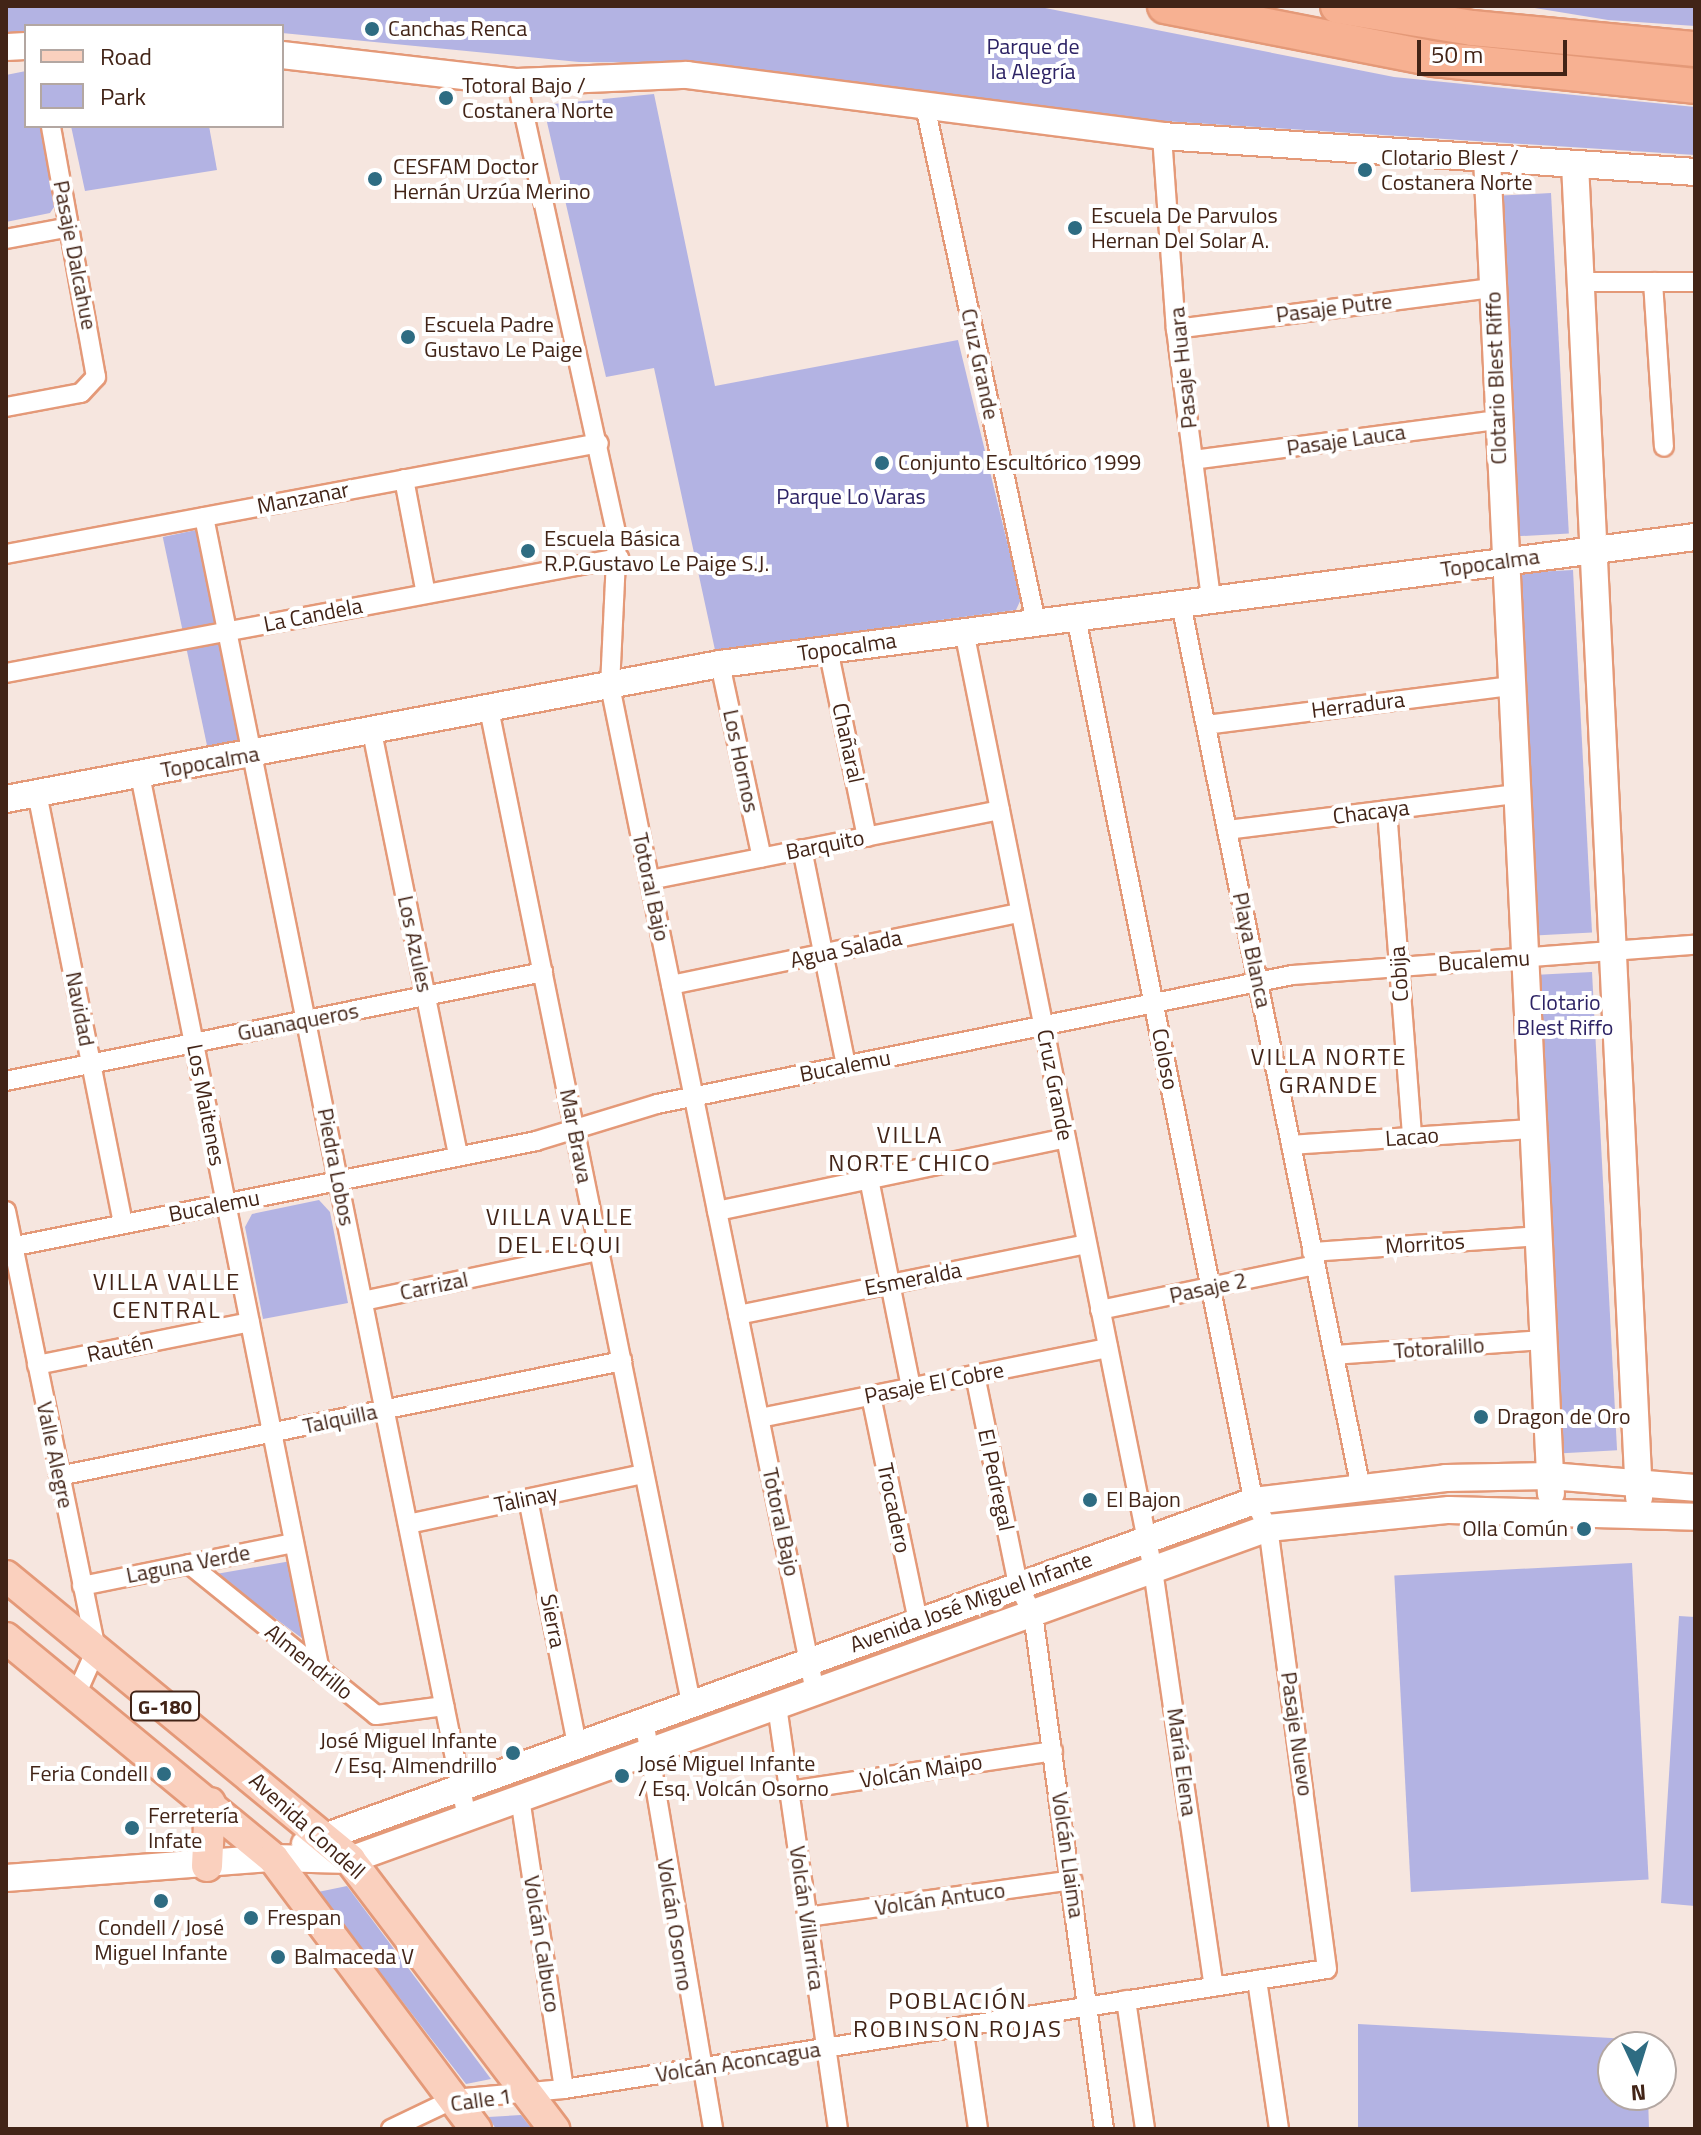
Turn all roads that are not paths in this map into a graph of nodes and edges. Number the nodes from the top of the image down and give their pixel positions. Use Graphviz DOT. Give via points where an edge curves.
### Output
graph roads {
  1 [pos="1165,6"];
  2 [pos="1338,6"];
  3 [pos="1695,49"];
  4 [pos="284,55"];
  5 [pos="517,82"];
  6 [pos="1695,86"];
  7 [pos="925,106"];
  8 [pos="51,128"];
  9 [pos="1162,136"];
  10 [pos="1487,158"];
  11 [pos="1575,164"];
  12 [pos="1695,172"];
  13 [pos="70,227"];
  14 [pos="6,239"];
  15 [pos="1581,282"];
  16 [pos="1653,282"];
  17 [pos="1695,282"];
  18 [pos="1492,288"];
  19 [pos="1176,329"];
  20 [pos="6,407"];
  21 [pos="1498,420"];
  22 [pos="599,443"];
  23 [pos="1664,447"];
  24 [pos="1193,460"];
  25 [pos="404,479"];
  26 [pos="204,517"];
  27 [pos="1695,537"];
  28 [pos="1593,548"];
  29 [pos="6,554"];
  30 [pos="619,558"];
  31 [pos="1504,562"];
  32 [pos="426,594"];
  33 [pos="1211,600"];
  34 [pos="1181,604"];
  35 [pos="1076,617"];
  36 [pos="1036,622"];
  37 [pos="227,631"];
  38 [pos="964,631"];
  39 [pos="828,649"];
  40 [pos="720,664"];
  41 [pos="6,673"];
  42 [pos="610,686"];
  43 [pos="1511,686"];
  44 [pos="489,709"];
  45 [pos="1206,725"];
  46 [pos="372,732"];
  47 [pos="253,755"];
  48 [pos="140,775"];
  49 [pos="37,793"];
  50 [pos="1516,794"];
  51 [pos="6,799"];
  52 [pos="1000,810"];
  53 [pos="1387,810"];
  54 [pos="1227,830"];
  55 [pos="867,837"];
  56 [pos="802,849"];
  57 [pos="762,858"];
  58 [pos="650,880"];
  59 [pos="1020,913"];
  60 [pos="1695,945"];
  61 [pos="1613,951"];
  62 [pos="823,954"];
  63 [pos="1524,958"];
  64 [pos="1399,967"];
  65 [pos="543,972"];
  66 [pos="1258,982"];
  67 [pos="671,985"];
  68 [pos="425,996"];
  69 [pos="1154,1003"];
  70 [pos="306,1020"];
  71 [pos="1043,1026"];
  72 [pos="193,1043"];
  73 [pos="91,1063"];
  74 [pos="846,1066"];
  75 [pos="6,1081"];
  76 [pos="694,1097"];
  77 [pos="1533,1129"];
  78 [pos="575,1131"];
  79 [pos="1412,1137"];
  80 [pos="1065,1138"];
  81 [pos="1291,1145"];
  82 [pos="458,1156"];
  83 [pos="869,1179"];
  84 [pos="338,1181"];
  85 [pos="226,1204"];
  86 [pos="6,1211"];
  87 [pos="717,1211"];
  88 [pos="123,1224"];
  89 [pos="1538,1236"];
  90 [pos="1087,1244"];
  91 [pos="10,1247"];
  92 [pos="599,1251"];
  93 [pos="1314,1258"];
  94 [pos="890,1284"];
  95 [pos="1210,1287"];
  96 [pos="363,1301"];
  97 [pos="1100,1310"];
  98 [pos="738,1315"];
  99 [pos="250,1322"];
  100 [pos="1544,1340"];
  101 [pos="1108,1348"];
  102 [pos="1334,1355"];
  103 [pos="622,1361"];
  104 [pos="37,1365"];
  105 [pos="975,1375"];
  106 [pos="911,1387"];
  107 [pos="871,1396"];
  108 [pos="385,1410"];
  109 [pos="760,1418"];
  110 [pos="272,1433"];
  111 [pos="644,1474"];
  112 [pos="59,1476"];
  113 [pos="1550,1476"];
  114 [pos="1638,1482"];
  115 [pos="1360,1484"];
  116 [pos="1695,1488"];
  117 [pos="528,1499"];
  118 [pos="1254,1501"];
  119 [pos="1552,1508"];
  120 [pos="1640,1512"];
  121 [pos="1695,1517"];
  122 [pos="408,1524"];
  123 [pos="1268,1528"];
  124 [pos="1146,1539"];
  125 [pos="294,1543"];
  126 [pos="189,1564"];
  127 [pos="1153,1570"];
  128 [pos="6,1576"];
  129 [pos="1018,1585"];
  130 [pos="82,1586"];
  131 [pos="1033,1614"];
  132 [pos="918,1621"];
  133 [pos="6,1638"];
  134 [pos="96,1650"];
  135 [pos="809,1660"];
  136 [pos="320,1671"];
  137 [pos="815,1692"];
  138 [pos="76,1695"];
  139 [pos="691,1703"];
  140 [pos="444,1706"];
  141 [pos="777,1706"];
  142 [pos="644,1720"];
  143 [pos="577,1744"];
  144 [pos="1053,1751"];
  145 [pos="649,1752"];
  146 [pos="460,1786"];
  147 [pos="789,1791"];
  148 [pos="520,1798"];
  149 [pos="210,1803"];
  150 [pos="467,1818"];
  151 [pos="324,1835"];
  152 [pos="273,1858"];
  153 [pos="350,1860"];
  154 [pos="207,1866"];
  155 [pos="6,1878"];
  156 [pos="1072,1880"];
  157 [pos="807,1917"];
  158 [pos="1327,1969"];
  159 [pos="1257,1980"];
  160 [pos="1214,1987"];
  161 [pos="1126,2000"];
  162 [pos="1088,2006"];
  163 [pos="963,2026"];
  164 [pos="826,2048"];
  165 [pos="700,2068"];
  166 [pos="564,2089"];
  167 [pos="528,2094"];
  168 [pos="454,2099"];
  169 [pos="391,2129"];
  170 [pos="476,2129"];
  171 [pos="554,2129"];
  172 [pos="713,2129"];
  173 [pos="838,2129"];
  174 [pos="978,2129"];
  175 [pos="1104,2129"];
  176 [pos="1145,2129"];
  177 [pos="1279,2129"];
  1 -- 6 [label="highway" via="1434,59"];
  2 -- 3 [label="highway" via="1483,29"];
  4 -- 5 [label="street"];
  5 -- 7 [label="street" via="687,75"];
  5 -- 22 [label="street, Totoral Bajo"];
  7 -- 9 [label="street"];
  7 -- 36 [label="street, Cruz Grande"];
  8 -- 13 [label="street, Pasaje Dalcahue"];
  9 -- 10 [label="street"];
  9 -- 19 [label="street, Pasaje Huara"];
  10 -- 11 [label="street"];
  10 -- 18 [label="street, Clotario Blest Riffo"];
  11 -- 12 [label="street"];
  11 -- 15 [label="street"];
  13 -- 14 [label="street"];
  13 -- 20 [label="street, Pasaje Dalcahue" via="96,369 93,384"];
  15 -- 16 [label="street"];
  15 -- 28 [label="street"];
  16 -- 17 [label="street"];
  16 -- 23 [label="street"];
  18 -- 19 [label="street, Pasaje Putre"];
  18 -- 21 [label="street, Clotario Blest Riffo"];
  19 -- 24 [label="street, Pasaje Huara"];
  21 -- 24 [label="street, Pasaje Lauca"];
  21 -- 31 [label="street, Clotario Blest Riffo"];
  22 -- 25 [label="street, Manzanar"];
  22 -- 30 [label="street, Totoral Bajo"];
  24 -- 33 [label="street, Pasaje Huara"];
  25 -- 26 [label="street, Manzanar"];
  25 -- 32 [label="street"];
  26 -- 29 [label="street, Manzanar"];
  26 -- 37 [label="street, Piedra Lobos"];
  27 -- 28 [label="street, Topocalma"];
  28 -- 31 [label="street, Topocalma"];
  28 -- 61 [label="street"];
  30 -- 32 [label="street, La Candela"];
  30 -- 42 [label="street, Totoral Bajo"];
  31 -- 33 [label="street, Topocalma"];
  31 -- 43 [label="street, Clotario Blest Riffo"];
  32 -- 37 [label="street, La Candela"];
  33 -- 34 [label="street, Topocalma"];
  34 -- 35 [label="street, Topocalma"];
  34 -- 45 [label="street, Playa Blanca"];
  35 -- 36 [label="street, Topocalma"];
  35 -- 69 [label="street, Coloso"];
  36 -- 38 [label="street, Topocalma"];
  37 -- 41 [label="street, La Candela"];
  37 -- 47 [label="street, Piedra Lobos"];
  38 -- 39 [label="street, Topocalma"];
  38 -- 52 [label="street, Cruz Grande"];
  39 -- 40 [label="street, Topocalma"];
  39 -- 55 [label="street, Chañaral"];
  40 -- 42 [label="street, Topocalma"];
  40 -- 57 [label="street, Los Hornos"];
  42 -- 44 [label="street, Topocalma"];
  42 -- 58 [label="street, Totoral Bajo"];
  43 -- 45 [label="street, Herradura"];
  43 -- 50 [label="street, Clotario Blest Riffo"];
  44 -- 46 [label="street, Topocalma"];
  44 -- 65 [label="street, Mar Brava"];
  45 -- 54 [label="street, Playa Blanca"];
  46 -- 47 [label="street, Topocalma"];
  46 -- 68 [label="street, Los Azules"];
  47 -- 48 [label="street, Topocalma"];
  47 -- 70 [label="street, Piedra Lobos"];
  48 -- 49 [label="street, Topocalma"];
  48 -- 72 [label="street, Los Maitenes"];
  49 -- 51 [label="street, Topocalma"];
  49 -- 73 [label="street, Navidad"];
  50 -- 53 [label="street, Chacaya"];
  50 -- 63 [label="street, Clotario Blest Riffo"];
  52 -- 55 [label="street, Barquito"];
  52 -- 59 [label="street, Cruz Grande"];
  53 -- 54 [label="street, Chacaya"];
  53 -- 64 [label="street, Cobija"];
  54 -- 66 [label="street, Playa Blanca"];
  55 -- 56 [label="street, Barquito"];
  56 -- 57 [label="street, Barquito"];
  56 -- 62 [label="street"];
  57 -- 58 [label="street, Barquito"];
  58 -- 67 [label="street, Totoral Bajo"];
  59 -- 62 [label="street, Agua Salada"];
  59 -- 71 [label="street, Cruz Grande"];
  60 -- 61 [label="street, Bucalemu"];
  61 -- 63 [label="street, Bucalemu"];
  61 -- 114 [label="street"];
  62 -- 67 [label="street, Agua Salada"];
  62 -- 74 [label="street"];
  63 -- 64 [label="street, Bucalemu"];
  63 -- 77 [label="street, Clotario Blest Riffo"];
  64 -- 66 [label="street, Bucalemu"];
  64 -- 79 [label="street, Cobija"];
  65 -- 68 [label="street, Guanaqueros"];
  65 -- 78 [label="street, Mar Brava"];
  66 -- 69 [label="street, Bucalemu"];
  66 -- 81 [label="street, Playa Blanca"];
  67 -- 76 [label="street, Totoral Bajo"];
  68 -- 70 [label="street, Guanaqueros"];
  68 -- 82 [label="street, Los Azules"];
  69 -- 71 [label="street, Bucalemu"];
  69 -- 95 [label="street, Coloso"];
  70 -- 72 [label="street, Guanaqueros"];
  70 -- 84 [label="street, Piedra Lobos"];
  71 -- 74 [label="street, Bucalemu"];
  71 -- 80 [label="street, Cruz Grande"];
  72 -- 73 [label="street, Guanaqueros"];
  72 -- 85 [label="street, Los Maitenes"];
  73 -- 75 [label="street, Guanaqueros"];
  73 -- 88 [label="street, Navidad"];
  74 -- 76 [label="street, Bucalemu"];
  76 -- 78 [label="street, Bucalemu"];
  76 -- 87 [label="street, Totoral Bajo"];
  77 -- 79 [label="street, Lacao"];
  77 -- 89 [label="street, Clotario Blest Riffo"];
  78 -- 82 [label="street, Bucalemu"];
  78 -- 92 [label="street, Mar Brava"];
  79 -- 81 [label="street, Lacao"];
  80 -- 83 [label="street"];
  80 -- 90 [label="street, Cruz Grande"];
  81 -- 93 [label="street, Playa Blanca"];
  82 -- 84 [label="street, Bucalemu"];
  83 -- 87 [label="street"];
  83 -- 94 [label="street"];
  84 -- 85 [label="street, Bucalemu"];
  84 -- 96 [label="street, Piedra Lobos"];
  85 -- 88 [label="street, Bucalemu"];
  85 -- 99 [label="street, Los Maitenes"];
  86 -- 91 [label="street, Valle Alegre"];
  87 -- 98 [label="street, Totoral Bajo"];
  88 -- 91 [label="street, Bucalemu"];
  89 -- 93 [label="street, Morritos"];
  89 -- 100 [label="street, Clotario Blest Riffo"];
  90 -- 94 [label="street, Esmeralda"];
  90 -- 97 [label="street, Cruz Grande"];
  91 -- 104 [label="street, Valle Alegre"];
  92 -- 96 [label="street, Carrizal"];
  92 -- 103 [label="street, Mar Brava"];
  93 -- 95 [label="street, Pasaje 2"];
  93 -- 102 [label="street, Playa Blanca"];
  94 -- 98 [label="street, Esmeralda"];
  94 -- 106 [label="street"];
  95 -- 97 [label="street, Pasaje 2"];
  95 -- 118 [label="street, Coloso"];
  96 -- 108 [label="street, Piedra Lobos"];
  97 -- 101 [label="street, Cruz Grande"];
  98 -- 109 [label="street, Totoral Bajo"];
  99 -- 104 [label="street, Rautén"];
  99 -- 110 [label="street, Los Maitenes"];
  100 -- 102 [label="street, Totoralillo"];
  100 -- 113 [label="street, Clotario Blest Riffo"];
  101 -- 105 [label="street, Pasaje El Cobre"];
  101 -- 124 [label="street, Cruz Grande"];
  102 -- 115 [label="street, Playa Blanca"];
  103 -- 108 [label="street, Talquilla"];
  103 -- 111 [label="street, Mar Brava"];
  104 -- 112 [label="street, Valle Alegre"];
  105 -- 106 [label="street, Pasaje El Cobre"];
  105 -- 129 [label="street, El Pedregal"];
  106 -- 107 [label="street, Pasaje El Cobre"];
  107 -- 109 [label="street, Pasaje El Cobre"];
  107 -- 132 [label="street, Trocadero"];
  108 -- 110 [label="street, Talquilla"];
  108 -- 122 [label="street, Piedra Lobos"];
  109 -- 135 [label="street, Totoral Bajo"];
  110 -- 112 [label="street, Talquilla"];
  110 -- 125 [label="street, Los Maitenes"];
  111 -- 117 [label="street, Talinay"];
  111 -- 139 [label="street, Mar Brava"];
  112 -- 130 [label="street, Valle Alegre"];
  113 -- 114 [label="street, Avenida José Miguel Infante"];
  113 -- 115 [label="street, Avenida José Miguel Infante"];
  113 -- 119 [label="street, Clotario Blest Riffo"];
  114 -- 116 [label="street, Avenida José Miguel Infante"];
  114 -- 120 [label="street"];
  115 -- 118 [label="street, Avenida José Miguel Infante"];
  117 -- 122 [label="street, Talinay"];
  117 -- 143 [label="street, Sierra"];
  118 -- 123 [label="street, Pasaje Nuevo"];
  118 -- 124 [label="street, Avenida José Miguel Infante"];
  119 -- 120 [label="street, Avenida José Miguel Infante"];
  119 -- 123 [label="street, Avenida José Miguel Infante" via="1449,1510"];
  120 -- 121 [label="street, Avenida José Miguel Infante"];
  122 -- 140 [label="street, Piedra Lobos"];
  123 -- 127 [label="street, Avenida José Miguel Infante"];
  123 -- 158 [label="street, Pasaje Nuevo"];
  124 -- 127 [label="street, María Elena"];
  124 -- 129 [label="street, Avenida José Miguel Infante"];
  125 -- 126 [label="street, Laguna Verde"];
  125 -- 136 [label="street, Los Maitenes"];
  126 -- 130 [label="street, Laguna Verde"];
  126 -- 136 [label="street, Almendrillo"];
  127 -- 131 [label="street, Avenida José Miguel Infante"];
  127 -- 160 [label="street, María Elena"];
  128 -- 134 [label="main road, Avenida Condell / G-180"];
  129 -- 131 [label="street, Volcán Llaima"];
  129 -- 132 [label="street, Avenida José Miguel Infante"];
  130 -- 134 [label="street, Valle Alegre"];
  131 -- 137 [label="street, Avenida José Miguel Infante"];
  131 -- 144 [label="street, Volcán Llaima"];
  132 -- 135 [label="street, Avenida José Miguel Infante"];
  133 -- 138 [label="main road, Avenida Condell / G-180"];
  134 -- 138 [label="street"];
  134 -- 151 [label="main road, Avenida Condell / G-180"];
  135 -- 137 [label="street, Totoral Bajo"];
  135 -- 139 [label="street, Avenida José Miguel Infante"];
  136 -- 140 [label="street, Almendrillo" via="382,1718"];
  137 -- 141 [label="street, Avenida José Miguel Infante"];
  138 -- 149 [label="main road, Avenida Condell / G-180"];
  139 -- 142 [label="street, Avenida José Miguel Infante"];
  140 -- 146 [label="street, Piedra Lobos"];
  141 -- 145 [label="street, Avenida José Miguel Infante"];
  141 -- 147 [label="street, Volcán Villarrica"];
  142 -- 143 [label="street, Avenida José Miguel Infante"];
  142 -- 145 [label="street, Volcán Osorno"];
  143 -- 146 [label="street, Avenida José Miguel Infante"];
  144 -- 147 [label="street, Volcán Maipo"];
  144 -- 156 [label="street, Volcán Llaima"];
  145 -- 148 [label="street, Avenida José Miguel Infante"];
  145 -- 165 [label="street, Volcán Osorno"];
  146 -- 150 [label="street, Piedra Lobos"];
  146 -- 151 [label="street, Avenida José Miguel Infante"];
  147 -- 157 [label="street, Volcán Villarrica"];
  148 -- 150 [label="street, Avenida José Miguel Infante"];
  148 -- 166 [label="street, Volcán Calbuco"];
  149 -- 152 [label="main road, Avenida Condell / G-180"];
  149 -- 154 [label="main road"];
  150 -- 153 [label="street, Avenida José Miguel Infante"];
  151 -- 152 [label="street, Avenida José Miguel Infante"];
  151 -- 153 [label="main road, Avenida Condell / G-180"];
  152 -- 153 [label="street, Avenida José Miguel Infante"];
  152 -- 154 [label="street, Avenida José Miguel Infante"];
  152 -- 168 [label="main road, Avenida Condell / G-180"];
  153 -- 167 [label="main road, Avenida Condell / G-180"];
  154 -- 155 [label="street, Avenida José Miguel Infante"];
  156 -- 157 [label="street, Volcán Antuco"];
  156 -- 162 [label="street, Volcán Llaima"];
  157 -- 164 [label="street, Volcán Villarrica"];
  158 -- 159 [label="street, Volcán Aconcagua"];
  159 -- 160 [label="street, Volcán Aconcagua"];
  159 -- 177 [label="street"];
  160 -- 161 [label="street, Volcán Aconcagua"];
  161 -- 162 [label="street, Volcán Aconcagua"];
  161 -- 176 [label="street"];
  162 -- 163 [label="street, Volcán Aconcagua"];
  162 -- 175 [label="street, Volcán Llaima"];
  163 -- 164 [label="street, Volcán Aconcagua"];
  163 -- 174 [label="street"];
  164 -- 165 [label="street, Volcán Aconcagua"];
  164 -- 173 [label="street, Volcán Villarrica"];
  165 -- 166 [label="street, Volcán Aconcagua"];
  165 -- 172 [label="street, Volcán Osorno"];
  166 -- 167 [label="street, Volcán Aconcagua"];
  167 -- 168 [label="street, Calle 1"];
  167 -- 171 [label="main road, Avenida Condell / G-180"];
  168 -- 169 [label="street, Calle 1"];
  168 -- 170 [label="main road, Avenida Condell / G-180"];
}
